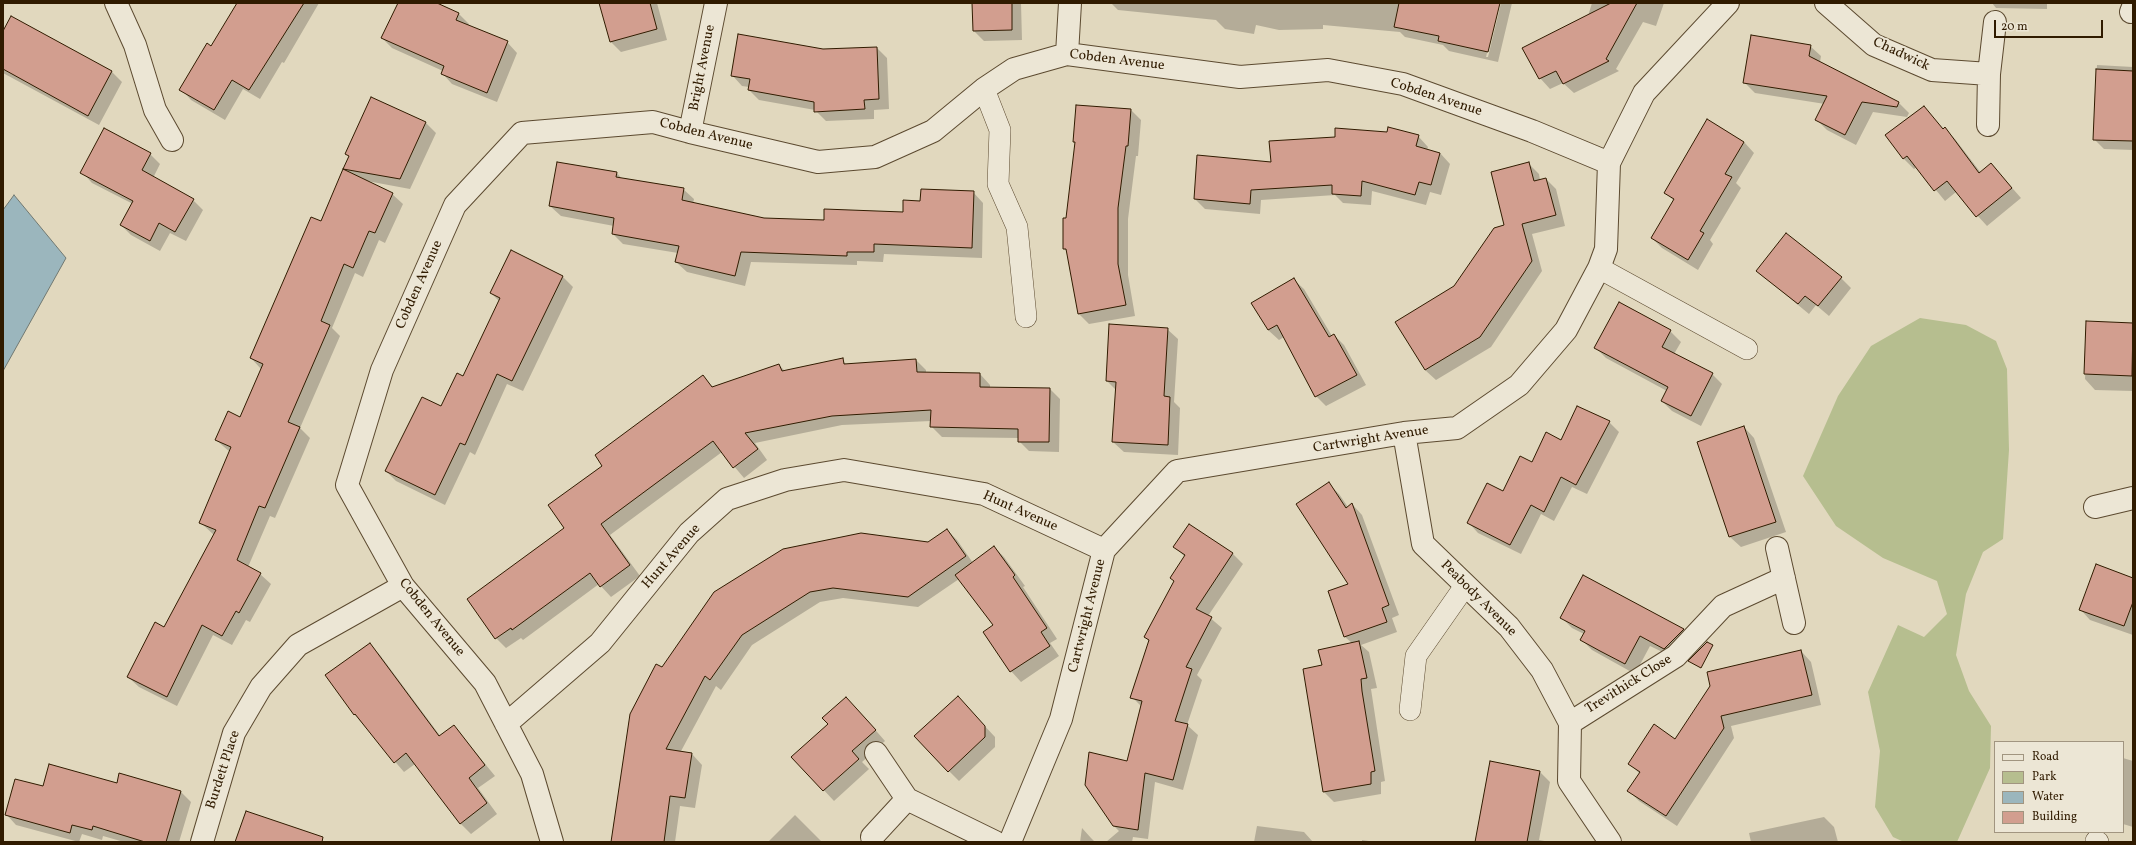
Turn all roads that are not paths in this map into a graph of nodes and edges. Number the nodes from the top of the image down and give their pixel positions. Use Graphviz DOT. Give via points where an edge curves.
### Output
graph roads {
  1 [pos="116,3"];
  2 [pos="716,3"];
  3 [pos="1070,3"];
  4 [pos="1728,3"];
  5 [pos="1826,3"];
  6 [pos="1995,22"];
  7 [pos="1067,54"];
  8 [pos="1989,74"];
  9 [pos="984,90"];
  10 [pos="1988,125"];
  11 [pos="690,132"];
  12 [pos="172,140"];
  13 [pos="1609,163"];
  14 [pos="1599,268"];
  15 [pos="1026,317"];
  16 [pos="1747,349"];
  17 [pos="1404,433"];
  18 [pos="2133,498"];
  19 [pos="2095,507"];
  20 [pos="1777,548"];
  21 [pos="1104,550"];
  22 [pos="1784,578"];
  23 [pos="403,586"];
  24 [pos="1465,586"];
  25 [pos="1794,623"];
  26 [pos="1410,710"];
  27 [pos="1570,723"];
  28 [pos="506,724"];
  29 [pos="876,754"];
  30 [pos="907,799"];
  31 [pos="872,837"];
  32 [pos="202,842"];
  33 [pos="552,842"];
  34 [pos="994,842"];
  35 [pos="1010,842"];
  36 [pos="1610,842"];
  1 -- 12 [label="street" via="135,45 155,110"];
  2 -- 11 [label="street, Bright Avenue"];
  3 -- 7 [label="street"];
  4 -- 13 [label="street, Cartwright Avenue" via="1644,93"];
  5 -- 8 [label="street, Chadwick" via="1881,49 1932,70"];
  6 -- 8 [label="street"];
  7 -- 9 [label="street, Cobden Avenue" via="1014,69"];
  7 -- 13 [label="street, Cobden Avenue" via="1240,77 1328,70 1403,84 1532,131"];
  8 -- 10 [label="street"];
  9 -- 11 [label="street, Cobden Avenue" via="933,131 875,157 818,162"];
  9 -- 15 [label="lane" via="1000,130 998,184 1017,227"];
  11 -- 23 [label="street, Cobden Avenue" via="653,122 522,132 455,205 382,370 347,485"];
  13 -- 14 [label="street, Cartwright Avenue" via="1606,249"];
  14 -- 16 [label="lane"];
  14 -- 17 [label="street, Cartwright Avenue" via="1566,330 1519,385 1458,428"];
  17 -- 21 [label="street, Cartwright Avenue" via="1177,471"];
  17 -- 24 [label="street, Peabody Avenue" via="1423,544"];
  18 -- 19 [label="street"];
  20 -- 22 [label="street"];
  21 -- 28 [label="street, Hunt Avenue" via="984,494 844,470 784,480 727,499 689,533 600,643"];
  21 -- 35 [label="street, Cartwright Avenue" via="1062,719"];
  22 -- 25 [label="street"];
  22 -- 27 [label="street, Trevithick Close" via="1723,606 1676,656"];
  23 -- 28 [label="street, Cobden Avenue" via="484,683"];
  23 -- 32 [label="street, Burdett Place" via="298,645 261,687 234,732"];
  24 -- 26 [label="lane" via="1416,656"];
  24 -- 27 [label="street, Peabody Avenue" via="1509,627 1542,670"];
  27 -- 36 [label="street, Peabody Avenue" via="1569,781"];
  28 -- 33 [label="street, Cobden Avenue" via="532,774"];
  29 -- 30 [label="street"];
  30 -- 31 [label="street"];
  30 -- 34 [label="street"];
}
